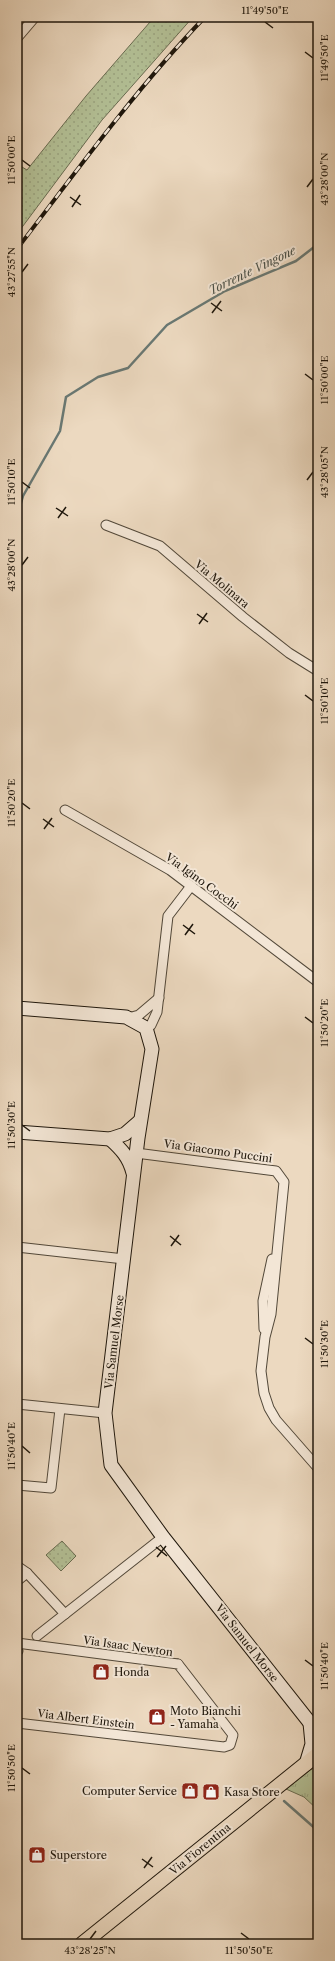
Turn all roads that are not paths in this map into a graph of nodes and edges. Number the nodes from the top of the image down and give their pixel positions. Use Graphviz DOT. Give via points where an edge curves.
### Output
graph roads {
  1 [pos="35,17"];
  2 [pos="17,38"];
  3 [pos="106,525"];
  4 [pos="318,671"];
  5 [pos="65,810"];
  6 [pos="191,886"];
  7 [pos="318,982"];
  8 [pos="159,998"];
  9 [pos="17,1008"];
  10 [pos="157,1012"];
  11 [pos="128,1018"];
  12 [pos="143,1027"];
  13 [pos="152,1050"];
  14 [pos="140,1122"];
  15 [pos="17,1132"];
  16 [pos="125,1134"];
  17 [pos="110,1139"];
  18 [pos="137,1145"];
  19 [pos="123,1150"];
  20 [pos="133,1176"];
  21 [pos="17,1247"];
  22 [pos="124,1259"];
  23 [pos="17,1404"];
  24 [pos="60,1409"];
  25 [pos="105,1413"];
  26 [pos="318,1468"];
  27 [pos="17,1485"];
  28 [pos="163,1537"];
  29 [pos="17,1566"];
  30 [pos="27,1573"];
  31 [pos="17,1581"];
  32 [pos="65,1614"];
  33 [pos="36,1636"];
  34 [pos="17,1649"];
  35 [pos="17,1723"];
  36 [pos="314,1724"];
  37 [pos="230,1729"];
  38 [pos="318,1733"];
  39 [pos="318,1754"];
  40 [pos="312,1763"];
  41 [pos="82,1944"];
  1 -- 2 [label="street"];
  3 -- 4 [label="street, Via Molinara" via="160,546 243,617 289,653"];
  5 -- 6 [label="street, Via Igino Cocchi" via="170,870"];
  6 -- 7 [label="street, Via Igino Cocchi"];
  6 -- 8 [label="street" via="168,916"];
  8 -- 10 [label="street"];
  8 -- 11 [label="street" via="149,1008"];
  8 -- 12 [label="street"];
  9 -- 11 [label="street"];
  10 -- 12 [label="street" via="151,1025"];
  10 -- 13 [label="street"];
  11 -- 12 [label="street"];
  12 -- 13 [label="street, Via Samuel Morse"];
  13 -- 14 [label="street, Via Samuel Morse"];
  14 -- 16 [label="street"];
  14 -- 18 [label="street, Via Samuel Morse"];
  15 -- 17 [label="street"];
  16 -- 17 [label="street"];
  16 -- 18 [label="street"];
  17 -- 19 [label="street"];
  18 -- 19 [label="street"];
  18 -- 20 [label="street, Via Samuel Morse"];
  18 -- 26 [label="street, Via Giacomo Puccini" via="276,1171 284,1182 278,1236 263,1301 265,1337 261,1371 264,1392 276,1420"];
  19 -- 20 [label="street"];
  20 -- 22 [label="street, Via Samuel Morse"];
  21 -- 22 [label="street"];
  22 -- 25 [label="street, Via Samuel Morse"];
  23 -- 24 [label="street"];
  24 -- 25 [label="street"];
  24 -- 27 [label="street" via="50,1488"];
  25 -- 28 [label="street, Via Samuel Morse" via="111,1465"];
  28 -- 32 [label="street"];
  28 -- 36 [label="street, Via Samuel Morse"];
  29 -- 30 [label="street"];
  30 -- 31 [label="street"];
  30 -- 32 [label="street"];
  32 -- 33 [label="street"];
  34 -- 37 [label="street, Via Isaac Newton, bridge" via="178,1664"];
  35 -- 37 [label="street, Via Albert Einstein" via="224,1747 230,1745 233,1738"];
  36 -- 38 [label="street, Via Samuel Morse"];
  36 -- 40 [label="street"];
  39 -- 40 [label="main road, Via Fiorentina"];
  40 -- 41 [label="main road, Via Fiorentina" via="288,1778"];
}
